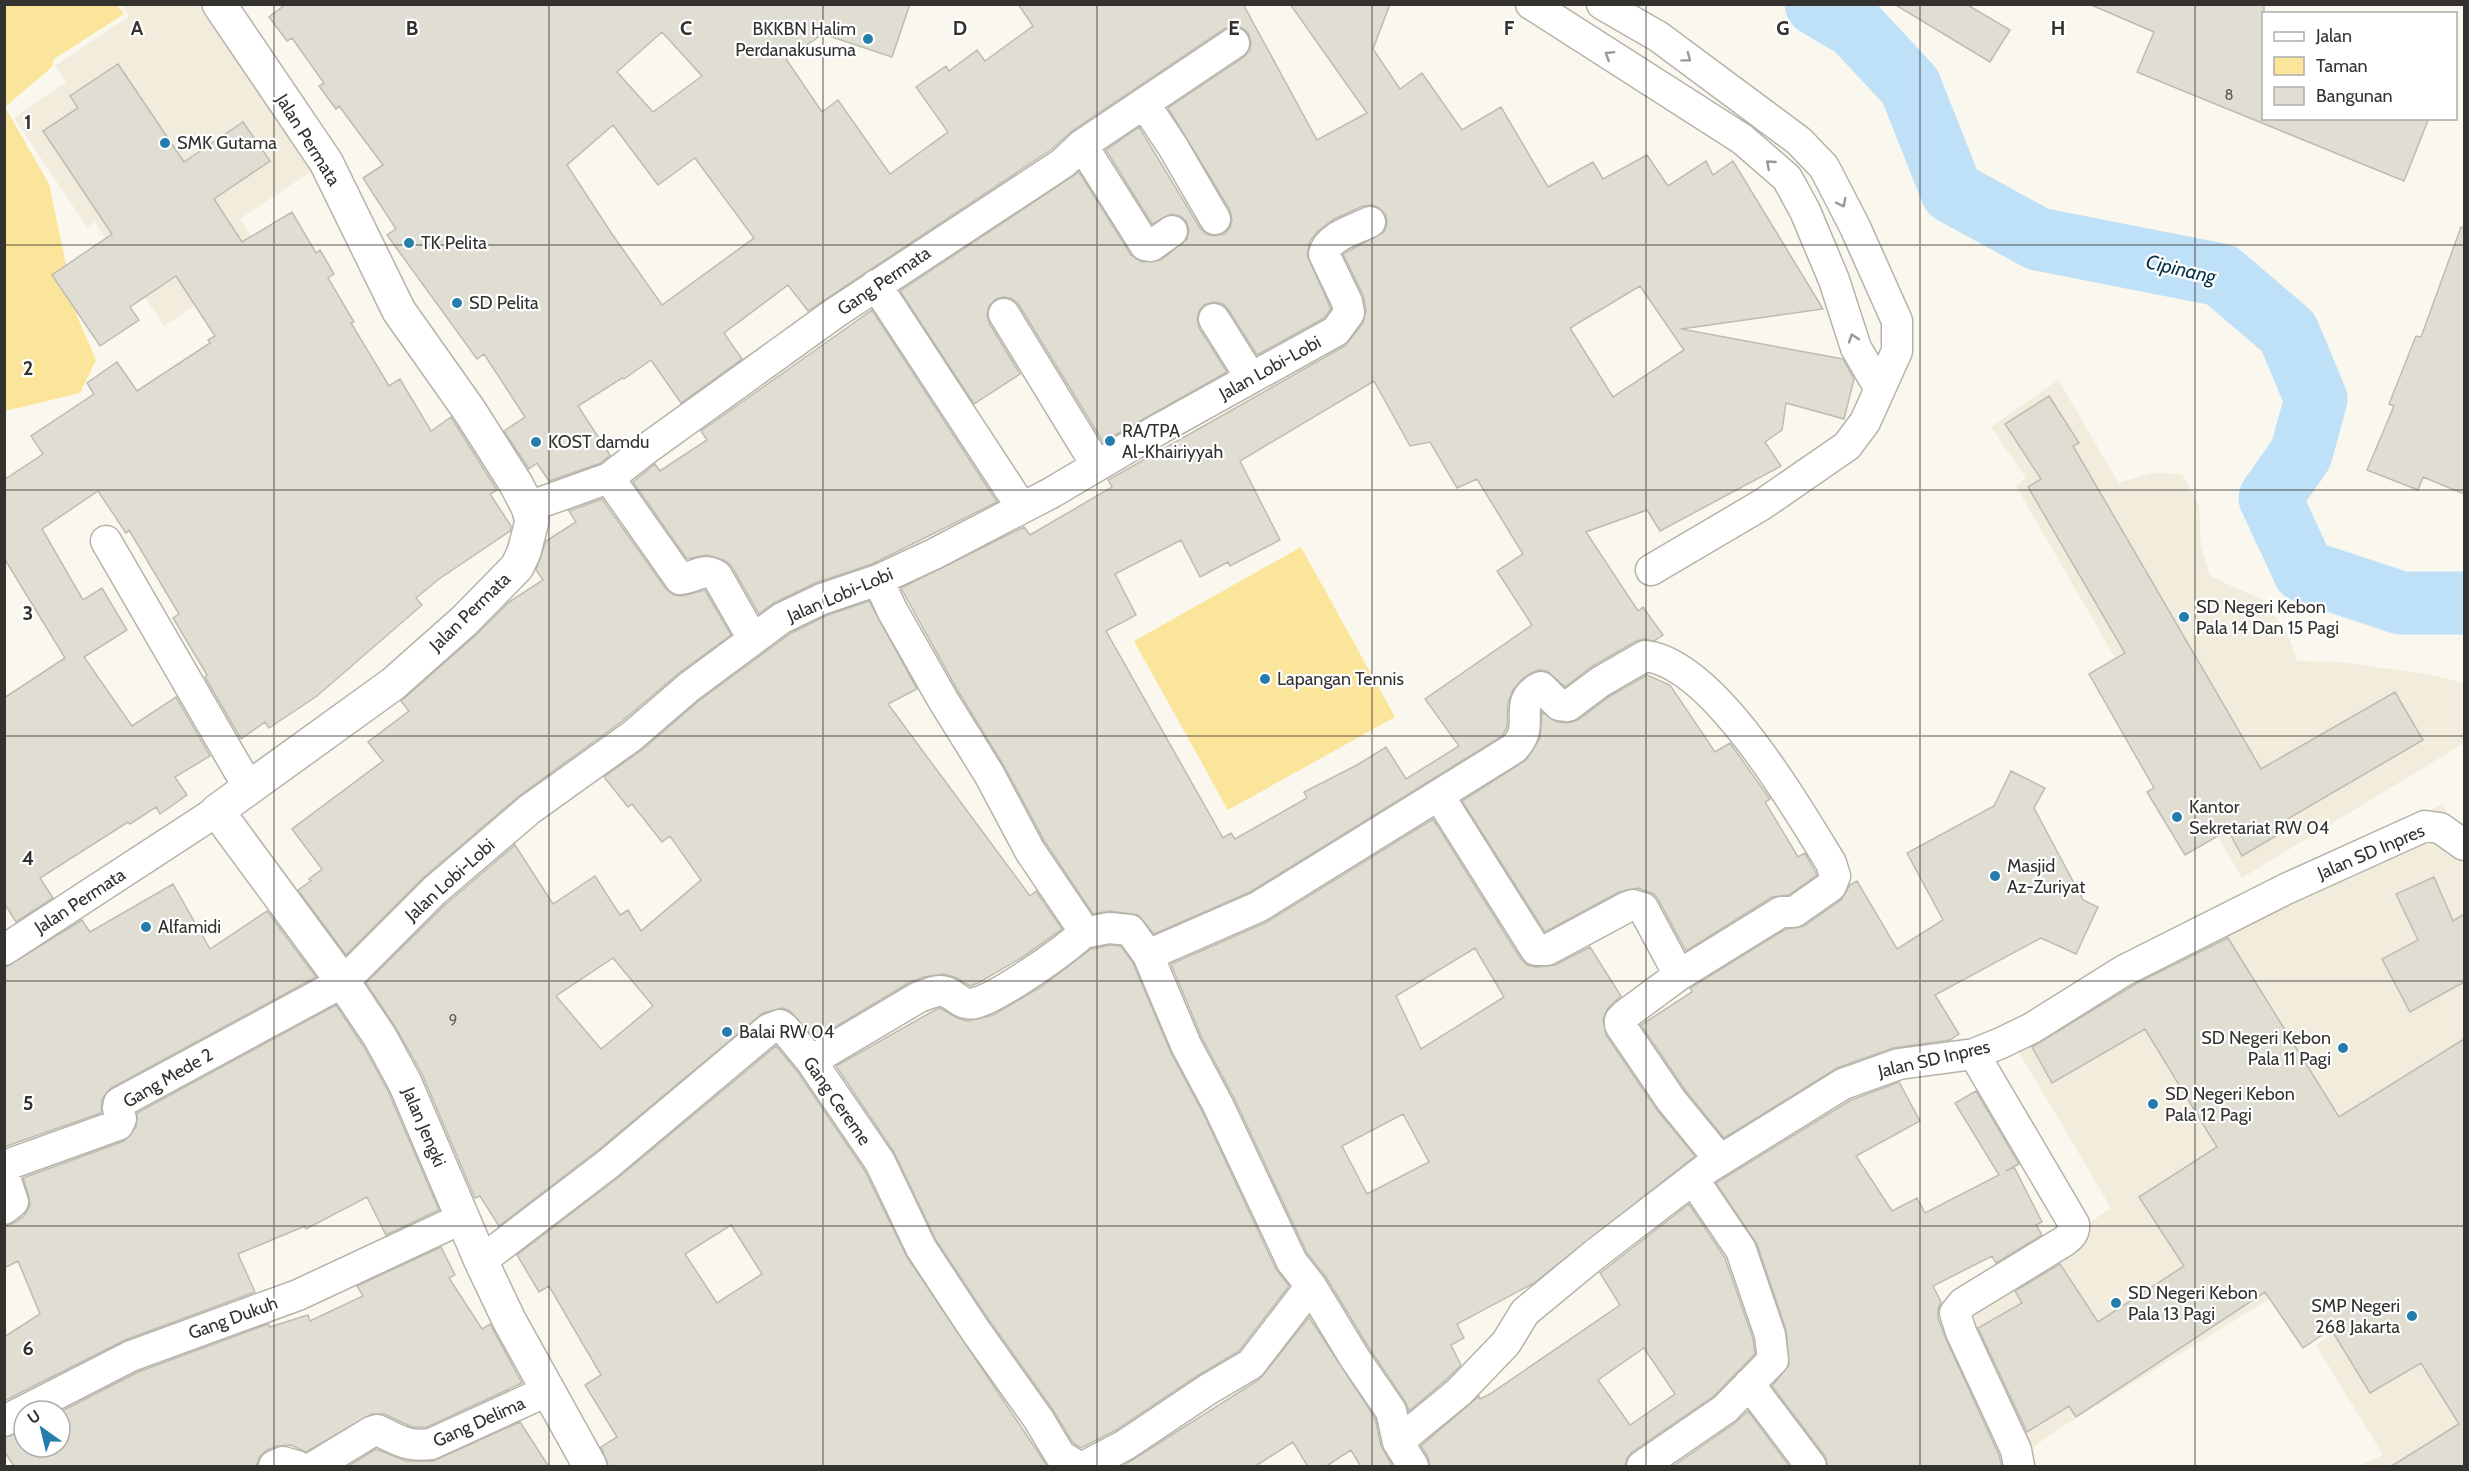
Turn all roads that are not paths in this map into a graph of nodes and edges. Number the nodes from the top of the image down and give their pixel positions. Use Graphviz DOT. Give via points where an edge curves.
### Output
graph roads {
  1 [pos="219,4"];
  2 [pos="1531,4"];
  3 [pos="1602,4"];
  4 [pos="1234,43"];
  5 [pos="1144,103"];
  6 [pos="1082,145"];
  7 [pos="1215,219"];
  8 [pos="1370,222"];
  9 [pos="1172,231"];
  10 [pos="876,285"];
  11 [pos="1004,314"];
  12 [pos="1214,319"];
  13 [pos="1251,378"];
  14 [pos="1880,389"];
  15 [pos="1097,466"];
  16 [pos="609,478"];
  17 [pos="528,507"];
  18 [pos="1022,508"];
  19 [pos="106,542"];
  20 [pos="1651,570"];
  21 [pos="878,580"];
  22 [pos="753,639"];
  23 [pos="249,788"];
  24 [pos="1438,796"];
  25 [pos="217,811"];
  26 [pos="2464,845"];
  27 [pos="1083,933"];
  28 [pos="4,950"];
  29 [pos="1148,955"];
  30 [pos="1679,975"];
  31 [pos="343,982"];
  32 [pos="1974,1054"];
  33 [pos="811,1061"];
  34 [pos="1720,1160"];
  35 [pos="4,1166"];
  36 [pos="4,1175"];
  37 [pos="1693,1179"];
  38 [pos="4,1209"];
  39 [pos="463,1218"];
  40 [pos="481,1261"];
  41 [pos="1311,1286"];
  42 [pos="1749,1384"];
  43 [pos="547,1391"];
  44 [pos="4,1420"];
  45 [pos="1405,1454"];
  46 [pos="1643,1466"];
  47 [pos="274,1467"];
  48 [pos="297,1467"];
  49 [pos="315,1467"];
  50 [pos="590,1467"];
  51 [pos="1077,1467"];
  52 [pos="1085,1467"];
  53 [pos="1811,1467"];
  54 [pos="2019,1467"];
  1 -- 17 [label="street, Jalan Permata" via="326,162 399,311 469,410"];
  14 -- 2 [label="street, one-way" via="1856,348 1834,280 1787,178 1742,139"];
  3 -- 14 [label="street, one-way" via="1659,37 1799,141 1824,167 1897,321 1897,351"];
  4 -- 5 [label="street, Gang Permata"];
  5 -- 6 [label="street, Gang Permata"];
  5 -- 7 [label="street"];
  6 -- 9 [label="street" via="1145,245 1151,246"];
  6 -- 10 [label="street, Gang Permata" via="1063,163"];
  8 -- 13 [label="street, Jalan Lobi-Lobi" via="1326,246 1324,254 1349,313 1336,331"];
  10 -- 16 [label="street, Gang Permata"];
  10 -- 18 [label="street"];
  11 -- 15 [label="street"];
  12 -- 13 [label="street"];
  13 -- 15 [label="street, Jalan Lobi-Lobi"];
  14 -- 20 [label="street" via="1865,422 1847,446 1763,504"];
  15 -- 18 [label="street, Jalan Lobi-Lobi"];
  16 -- 17 [label="street, Gang Permata"];
  16 -- 22 [label="street" via="680,579 701,572 717,576"];
  17 -- 23 [label="street, Jalan Permata" via="532,521 530,536 517,567 393,684"];
  18 -- 21 [label="street, Jalan Lobi-Lobi"];
  19 -- 23 [label="street"];
  21 -- 22 [label="street, Jalan Lobi-Lobi" via="822,599 782,618"];
  21 -- 27 [label="street" via="1030,851"];
  22 -- 31 [label="street, Jalan Lobi-Lobi" via="632,736 530,809 434,891"];
  23 -- 25 [label="street, Jalan Permata"];
  24 -- 29 [label="street" via="1257,907"];
  24 -- 30 [label="street" via="1536,950 1547,950 1627,907 1639,906"];
  24 -- 30 [label="street" via="1518,744 1524,735 1526,701 1536,689 1545,688 1564,707 1645,656 1662,660 1684,673 1721,706 1748,738 1831,864 1835,876 1831,886 1804,906 1791,913 1781,912"];
  25 -- 28 [label="street, Jalan Permata"];
  25 -- 31 [label="street, Jalan Jengki"];
  26 -- 32 [label="street, Jalan SD Inpres" via="2440,828 2425,826 2288,888 2123,971 2032,1028"];
  27 -- 29 [label="street" via="1109,928 1130,930"];
  27 -- 33 [label="street" via="992,996 974,1004 961,1003 947,992 933,991"];
  29 -- 41 [label="street" via="1186,1045 1274,1226 1292,1262"];
  30 -- 34 [label="street" via="1625,1015 1620,1025 1671,1100"];
  31 -- 35 [label="street, Gang Mede 2" via="119,1103 118,1125"];
  31 -- 39 [label="street, Jalan Jengki" via="405,1083"];
  32 -- 34 [label="street, Jalan SD Inpres" via="1899,1064 1843,1084"];
  32 -- 54 [label="street" via="2074,1224 2071,1236 1963,1303 1955,1313 2016,1450"];
  33 -- 40 [label="street, Gang Cereme" via="784,1028 777,1025 769,1029 608,1164"];
  33 -- 51 [label="street, Gang Cereme" via="880,1162 927,1258 1060,1455"];
  34 -- 37 [label="street, Jalan SD Inpres"];
  36 -- 38 [label="street" via="13,1197"];
  37 -- 42 [label="street" via="1741,1250 1770,1335 1773,1360"];
  37 -- 45 [label="street, Jalan SD Inpres" via="1525,1312 1506,1343"];
  39 -- 40 [label="street, Jalan Jengki"];
  39 -- 44 [label="street, Gang Dukuh" via="298,1295 131,1356"];
  40 -- 43 [label="street, Jalan Jengki"];
  41 -- 45 [label="street" via="1391,1411"];
  41 -- 52 [label="street" via="1251,1364"];
  42 -- 46 [label="street" via="1725,1409"];
  42 -- 53 [label="street"];
  43 -- 49 [label="street, Gang Delima" via="431,1444 401,1443 377,1430"];
  43 -- 50 [label="street, Jalan Jengki"];
  47 -- 48 [label="street" via="284,1462"];
}
